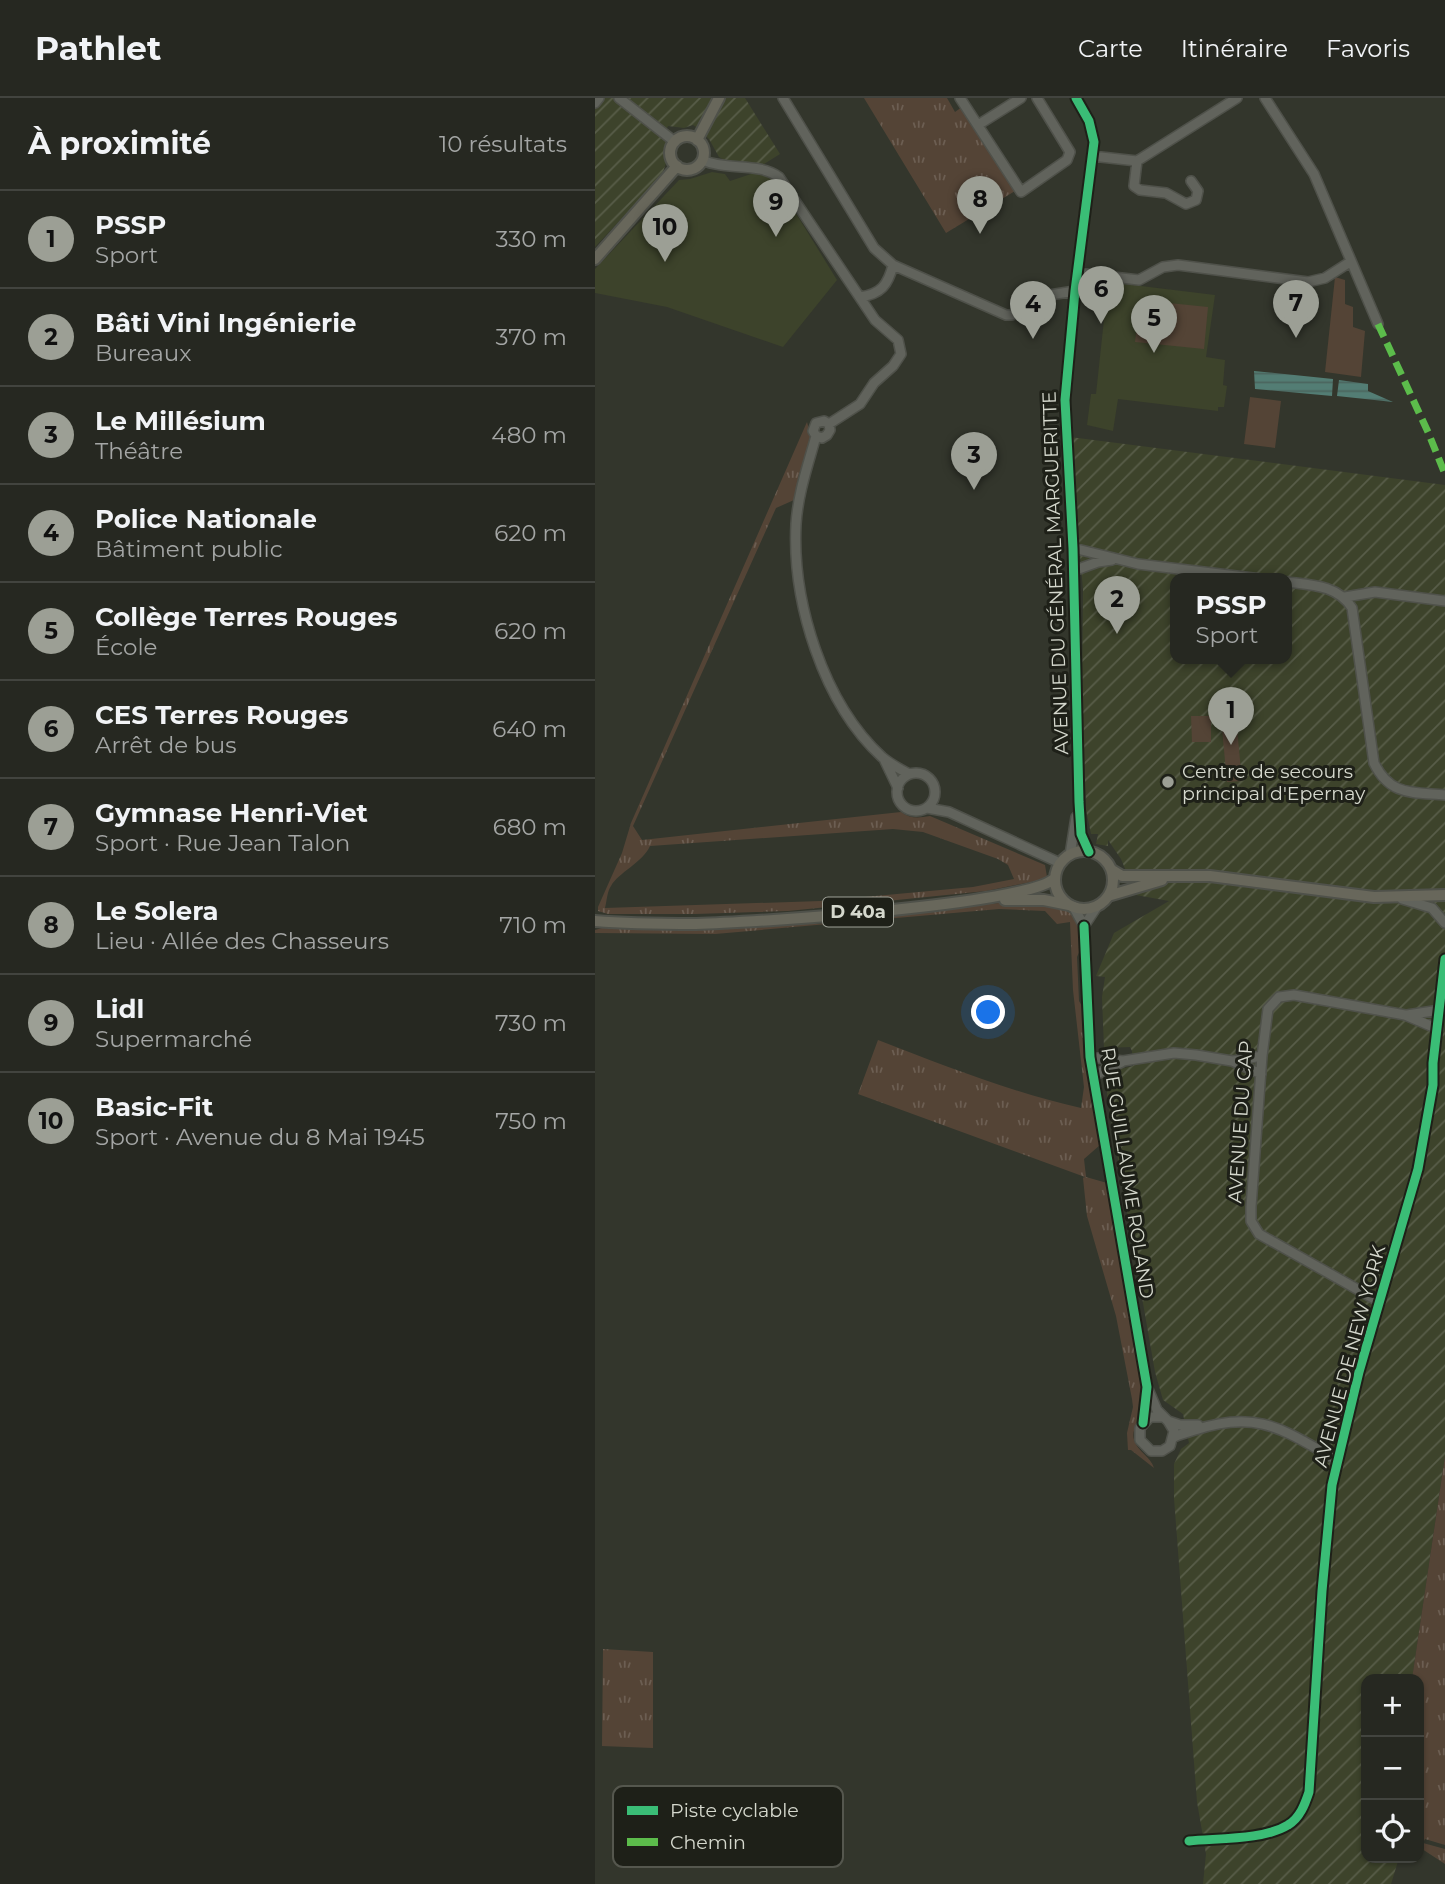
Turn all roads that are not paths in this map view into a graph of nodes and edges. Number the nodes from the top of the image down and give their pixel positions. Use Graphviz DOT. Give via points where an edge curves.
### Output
graph roads {
  1 [pos="599,98"];
  2 [pos="619,98"];
  3 [pos="719,98"];
  4 [pos="783,98"];
  5 [pos="960,98"];
  6 [pos="1021,98"];
  7 [pos="1037,98"];
  8 [pos="1076,98"];
  9 [pos="1237,98"];
  10 [pos="1265,98"];
  11 [pos="595,103"];
  12 [pos="978,125"];
  13 [pos="697,140"];
  14 [pos="675,142"];
  15 [pos="1092,156"];
  16 [pos="702,160"];
  17 [pos="1137,161"];
  18 [pos="677,166"];
  19 [pos="1191,181"];
  20 [pos="595,259"];
  21 [pos="1350,262"];
  22 [pos="893,265"];
  23 [pos="1078,273"];
  24 [pos="1075,291"];
  25 [pos="860,297"];
  26 [pos="1378,324"];
  27 [pos="1073,548"];
  28 [pos="1117,559"];
  29 [pos="1073,570"];
  30 [pos="1212,573"];
  31 [pos="1292,583"];
  32 [pos="1345,597"];
  33 [pos="1445,601"];
  34 [pos="884,759"];
  35 [pos="909,774"];
  36 [pos="898,788"];
  37 [pos="935,792"];
  38 [pos="1445,795"];
  39 [pos="1079,802"];
  40 [pos="927,807"];
  41 [pos="949,812"];
  42 [pos="1089,852"];
  43 [pos="1070,855"];
  44 [pos="1060,863"];
  45 [pos="1112,870"];
  46 [pos="1176,877"];
  47 [pos="1055,878"];
  48 [pos="1108,895"];
  49 [pos="1445,895"];
  50 [pos="1397,897"];
  51 [pos="985,900"];
  52 [pos="1098,905"];
  53 [pos="1071,906"];
  54 [pos="595,921"];
  55 [pos="1445,923"];
  56 [pos="1084,926"];
  57 [pos="1445,959"];
  58 [pos="1440,1010"];
  59 [pos="1405,1015"];
  60 [pos="1438,1029"];
  61 [pos="1262,1056"];
  62 [pos="1090,1057"];
  63 [pos="1123,1061"];
  64 [pos="1231,1062"];
  65 [pos="1261,1074"];
  66 [pos="1093,1076"];
  67 [pos="1380,1302"];
  68 [pos="1147,1387"];
  69 [pos="1166,1419"];
  70 [pos="1143,1423"];
  71 [pos="1203,1426"];
  72 [pos="1174,1437"];
  73 [pos="1337,1460"];
  74 [pos="1189,1841"];
  1 -- 11 [label="street"];
  2 -- 14 [label="street"];
  3 -- 13 [label="main road"];
  4 -- 22 [label="street" via="874,248"];
  5 -- 12 [label="street"];
  6 -- 12 [label="street"];
  7 -- 12 [label="street" via="1070,152 1067,160 1021,192"];
  8 -- 15 [label="street, AVENUE DU GÉNÉRAL MARGUERITTE" via="1093,133"];
  9 -- 17 [label="street"];
  10 -- 21 [label="street" via="1314,174"];
  13 -- 14 [label="main road" via="684,137"];
  13 -- 16 [label="main road" via="704,150"];
  14 -- 18 [label="main road" via="671,153"];
  15 -- 17 [label="street"];
  15 -- 23 [label="street, AVENUE DU GÉNÉRAL MARGUERITTE"];
  16 -- 18 [label="main road" via="691,170"];
  16 -- 25 [label="street" via="731,168 763,169 779,177"];
  17 -- 19 [label="street" via="1134,186 1140,190 1166,193 1192,204 1198,191"];
  18 -- 20 [label="main road"];
  21 -- 23 [label="street" via="1325,278 1308,282 1178,265 1163,267 1139,280"];
  21 -- 26 [label="street"];
  22 -- 24 [label="street" via="1006,315 1043,296"];
  22 -- 25 [label="street" via="883,290"];
  23 -- 24 [label="street, AVENUE DU GÉNÉRAL MARGUERITTE"];
  24 -- 27 [label="street, AVENUE DU GÉNÉRAL MARGUERITTE" via="1065,400"];
  25 -- 34 [label="street" via="875,320 898,340 901,354 860,404 829,424 827,435 816,436 796,523 800,597 809,634 845,710"];
  27 -- 28 [label="street"];
  27 -- 29 [label="street, AVENUE DU GÉNÉRAL MARGUERITTE"];
  28 -- 29 [label="street"];
  28 -- 30 [label="street"];
  29 -- 39 [label="street, AVENUE DU GÉNÉRAL MARGUERITTE"];
  31 -- 32 [label="street" via="1323,586"];
  32 -- 33 [label="street" via="1375,592"];
  32 -- 38 [label="street" via="1352,608 1374,763 1380,777 1399,790"];
  34 -- 35 [label="street"];
  34 -- 36 [label="street"];
  35 -- 36 [label="street"];
  35 -- 37 [label="street" via="927,776"];
  36 -- 40 [label="street" via="900,801 909,809"];
  37 -- 40 [label="street"];
  37 -- 41 [label="street"];
  39 -- 42 [label="street, AVENUE DU GÉNÉRAL MARGUERITTE" via="1081,834"];
  39 -- 43 [label="street, AVENUE DU GÉNÉRAL MARGUERITTE"];
  40 -- 41 [label="street"];
  41 -- 44 [label="street"];
  42 -- 43 [label="main road"];
  42 -- 45 [label="main road"];
  43 -- 44 [label="main road"];
  44 -- 47 [label="main road"];
  45 -- 46 [label="main road" via="1122,876"];
  45 -- 48 [label="main road"];
  46 -- 48 [label="main road"];
  46 -- 50 [label="main road" via="1210,876"];
  47 -- 51 [label="main road, D 40a" via="1034,890"];
  47 -- 53 [label="main road" via="1057,892"];
  48 -- 52 [label="main road"];
  49 -- 50 [label="main road"];
  50 -- 55 [label="street" via="1433,908"];
  51 -- 53 [label="main road, D 40a" via="1044,900"];
  51 -- 54 [label="main road, D 40a" via="731,922"];
  52 -- 53 [label="main road"];
  52 -- 56 [label="street"];
  53 -- 56 [label="street"];
  56 -- 62 [label="street, RUE GUILLAUME ROLAND"];
  57 -- 58 [label="street, AVENUE DE NEW YORK"];
  58 -- 59 [label="street"];
  58 -- 60 [label="street, AVENUE DE NEW YORK"];
  59 -- 60 [label="street"];
  59 -- 61 [label="street, AVENUE DU CAP" via="1285,995 1268,1009"];
  60 -- 67 [label="street, AVENUE DE NEW YORK" via="1418,1169"];
  61 -- 64 [label="street"];
  61 -- 65 [label="street, AVENUE DU CAP"];
  62 -- 63 [label="street"];
  62 -- 66 [label="street, RUE GUILLAUME ROLAND"];
  63 -- 64 [label="street" via="1174,1054"];
  63 -- 66 [label="street"];
  64 -- 65 [label="street"];
  65 -- 67 [label="street, AVENUE DU CAP" via="1251,1207 1254,1228"];
  66 -- 68 [label="street, RUE GUILLAUME ROLAND"];
  67 -- 73 [label="street, AVENUE DE NEW YORK"];
  68 -- 69 [label="street, RUE GUILLAUME ROLAND"];
  68 -- 70 [label="street, RUE GUILLAUME ROLAND"];
  69 -- 70 [label="street" via="1150,1417"];
  69 -- 71 [label="street"];
  69 -- 72 [label="street"];
  70 -- 72 [label="street" via="1140,1440 1151,1451 1166,1450"];
  71 -- 72 [label="street"];
  71 -- 73 [label="street" via="1258,1422 1279,1428"];
  73 -- 74 [label="street, AVENUE DE NEW YORK" via="1307,1800 1296,1819 1270,1833"];
}
